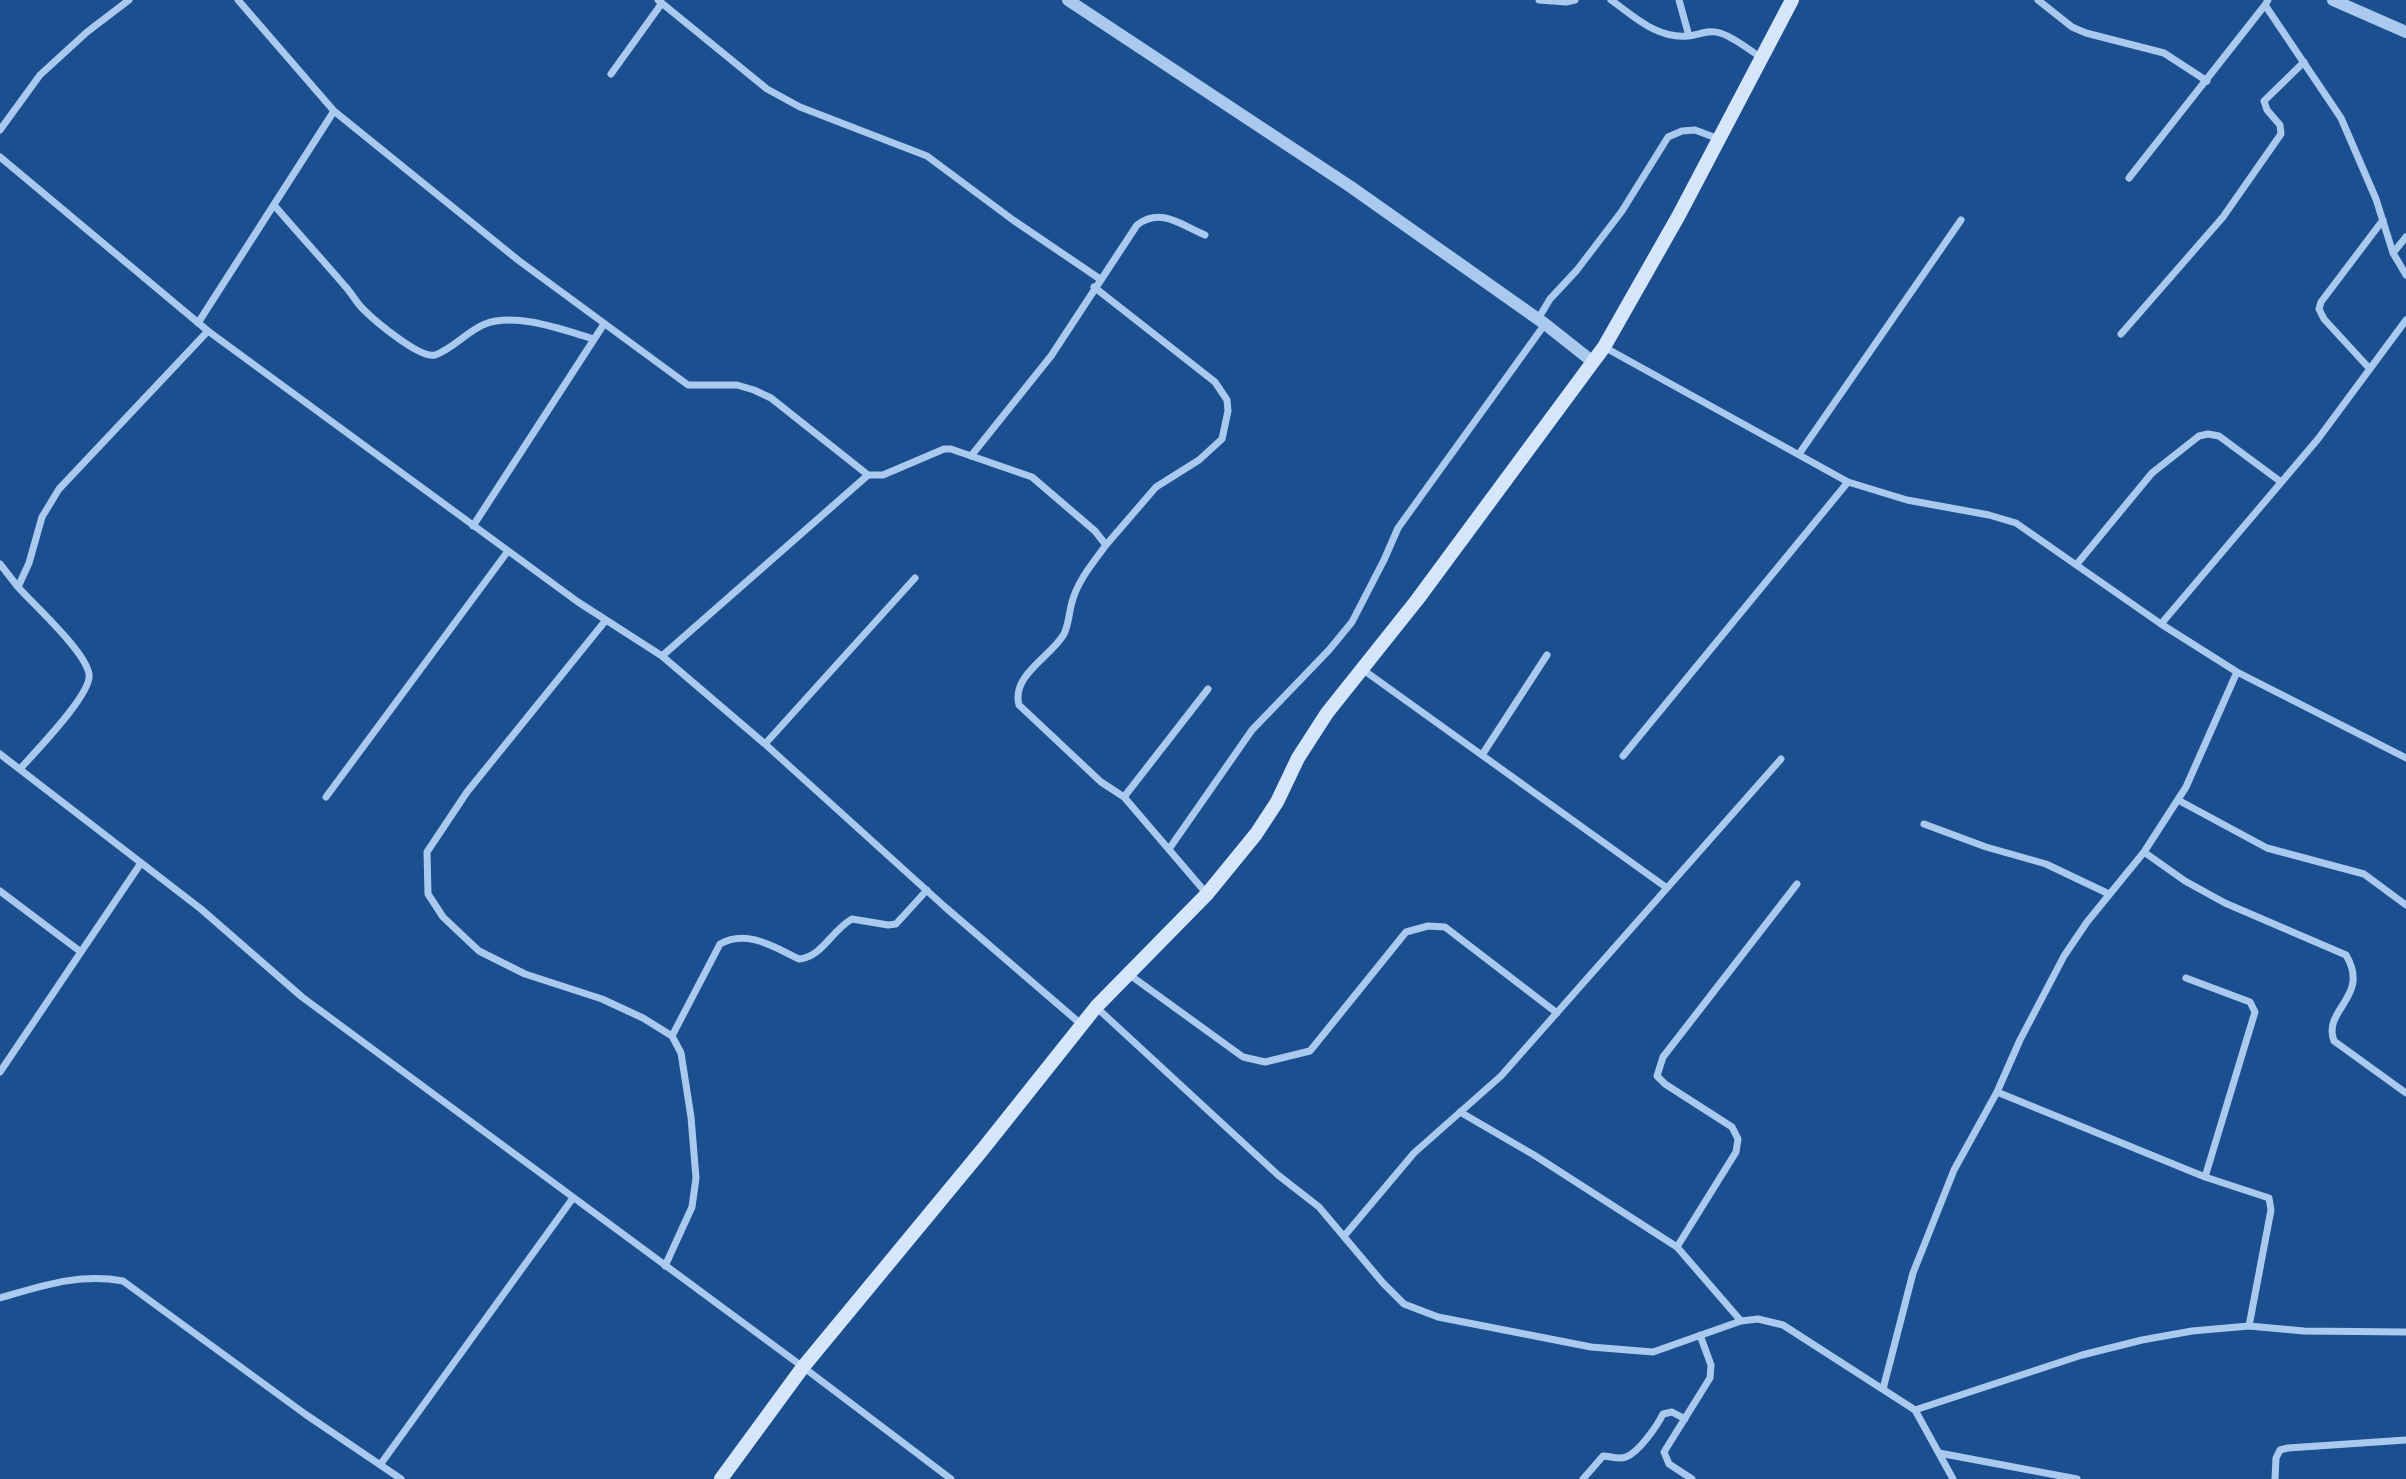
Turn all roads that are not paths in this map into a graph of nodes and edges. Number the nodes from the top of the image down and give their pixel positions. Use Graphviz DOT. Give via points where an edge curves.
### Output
graph roads {
  1 [pos="129,0"];
  2 [pos="237,0"];
  3 [pos="1068,0"];
  4 [pos="1539,0"];
  5 [pos="1575,0"];
  6 [pos="1611,0"];
  7 [pos="1679,0"];
  8 [pos="1792,0"];
  9 [pos="2038,0"];
  10 [pos="2333,0"];
  11 [pos="660,2"];
  12 [pos="2266,2"];
  13 [pos="2406,32"];
  14 [pos="1689,36"];
  15 [pos="1762,58"];
  16 [pos="2304,62"];
  17 [pos="611,74"];
  18 [pos="2207,81"];
  19 [pos="334,111"];
  20 [pos="0,130"];
  21 [pos="1720,139"];
  22 [pos="0,157"];
  23 [pos="2129,178"];
  24 [pos="274,205"];
  25 [pos="1961,220"];
  26 [pos="2384,220"];
  27 [pos="1205,236"];
  28 [pos="2406,237"];
  29 [pos="2393,253"];
  30 [pos="2406,275"];
  31 [pos="1100,279"];
  32 [pos="1094,288"];
  33 [pos="2406,320"];
  34 [pos="1542,321"];
  35 [pos="198,323"];
  36 [pos="604,324"];
  37 [pos="208,331"];
  38 [pos="2121,334"];
  39 [pos="594,340"];
  40 [pos="1604,347"];
  41 [pos="1593,362"];
  42 [pos="2370,368"];
  43 [pos="1799,454"];
  44 [pos="971,456"];
  45 [pos="868,475"];
  46 [pos="1848,482"];
  47 [pos="2281,482"];
  48 [pos="473,526"];
  49 [pos="1106,545"];
  50 [pos="508,551"];
  51 [pos="0,564"];
  52 [pos="2077,564"];
  53 [pos="915,578"];
  54 [pos="18,587"];
  55 [pos="606,620"];
  56 [pos="2161,624"];
  57 [pos="1547,655"];
  58 [pos="662,656"];
  59 [pos="1362,669"];
  60 [pos="2236,672"];
  61 [pos="1208,689"];
  62 [pos="765,744"];
  63 [pos="0,754"];
  64 [pos="1482,755"];
  65 [pos="1623,756"];
  66 [pos="2406,758"];
  67 [pos="1781,759"];
  68 [pos="20,769"];
  69 [pos="326,797"];
  70 [pos="1124,797"];
  71 [pos="2178,800"];
  72 [pos="1924,824"];
  73 [pos="1168,849"];
  74 [pos="2144,852"];
  75 [pos="141,863"];
  76 [pos="1797,884"];
  77 [pos="1667,888"];
  78 [pos="927,890"];
  79 [pos="0,891"];
  80 [pos="1207,894"];
  81 [pos="2109,894"];
  82 [pos="2406,905"];
  83 [pos="81,952"];
  84 [pos="1127,972"];
  85 [pos="2186,978"];
  86 [pos="1096,1007"];
  87 [pos="1557,1013"];
  88 [pos="1082,1025"];
  89 [pos="672,1036"];
  90 [pos="0,1072"];
  91 [pos="1997,1092"];
  92 [pos="2406,1093"];
  93 [pos="1460,1112"];
  94 [pos="2205,1177"];
  95 [pos="573,1198"];
  96 [pos="1345,1235"];
  97 [pos="1677,1247"];
  98 [pos="665,1266"];
  99 [pos="0,1298"];
  100 [pos="1741,1321"];
  101 [pos="2249,1326"];
  102 [pos="2406,1332"];
  103 [pos="1700,1335"];
  104 [pos="803,1367"];
  105 [pos="1883,1389"];
  106 [pos="1915,1410"];
  107 [pos="1685,1419"];
  108 [pos="2406,1440"];
  109 [pos="1939,1453"];
  110 [pos="380,1465"];
  111 [pos="401,1479"];
  112 [pos="721,1479"];
  113 [pos="951,1479"];
  114 [pos="1583,1479"];
  115 [pos="1692,1479"];
  116 [pos="1953,1479"];
  117 [pos="2077,1479"];
  118 [pos="2275,1479"];
  1 -- 20 [label="street" via="40,75"];
  2 -- 19 [label="street"];
  3 -- 34 [label="street" via="1351,187"];
  4 -- 5 [label="street"];
  6 -- 14 [label="street" via="1651,29"];
  7 -- 14 [label="street"];
  8 -- 15 [label="main road"];
  9 -- 18 [label="street" via="2072,27 2164,53"];
  10 -- 13 [label="street"];
  11 -- 17 [label="street"];
  11 -- 31 [label="street" via="767,89 800,107 927,156"];
  12 -- 16 [label="street"];
  12 -- 18 [label="street"];
  14 -- 15 [label="street" via="1720,33"];
  15 -- 21 [label="main road"];
  16 -- 26 [label="street" via="2341,118"];
  16 -- 38 [label="street" via="2264,101 2281,134 2223,217"];
  18 -- 23 [label="street"];
  19 -- 24 [label="street"];
  19 -- 36 [label="street"];
  21 -- 34 [label="street" via="1695,130 1668,137 1622,211 1550,299"];
  21 -- 40 [label="main road"];
  22 -- 35 [label="street"];
  24 -- 35 [label="street"];
  24 -- 39 [label="street" via="363,310 426,355 485,324 511,320"];
  25 -- 43 [label="street"];
  26 -- 29 [label="street"];
  26 -- 42 [label="street" via="2319,309"];
  27 -- 31 [label="street" via="1163,216 1147,218 1137,225"];
  28 -- 29 [label="street"];
  29 -- 30 [label="street"];
  31 -- 32 [label="street"];
  32 -- 44 [label="street" via="1051,356"];
  32 -- 49 [label="street" via="1215,382 1227,400 1228,411 1222,439 1156,487"];
  33 -- 42 [label="street"];
  34 -- 41 [label="street"];
  34 -- 73 [label="street" via="1398,528 1352,622 1252,730"];
  35 -- 37 [label="street"];
  36 -- 39 [label="street"];
  36 -- 45 [label="street" via="688,385 737,384 771,398"];
  37 -- 48 [label="street"];
  37 -- 54 [label="street" via="59,489 42,517"];
  39 -- 48 [label="street"];
  40 -- 41 [label="main road"];
  40 -- 43 [label="street"];
  41 -- 59 [label="main road"];
  42 -- 47 [label="street"];
  43 -- 46 [label="street"];
  44 -- 45 [label="street" via="944,449 883,475"];
  44 -- 49 [label="street" via="1032,477"];
  45 -- 58 [label="street"];
  46 -- 52 [label="street" via="2016,523"];
  46 -- 65 [label="street"];
  47 -- 52 [label="street" via="2218,436 2199,436 2152,473"];
  47 -- 56 [label="street"];
  48 -- 50 [label="street"];
  49 -- 70 [label="street" via="1080,581 1063,636 1021,683 1017,695 1026,713 1101,782"];
  50 -- 55 [label="street"];
  50 -- 69 [label="street"];
  51 -- 54 [label="street"];
  52 -- 56 [label="street"];
  53 -- 62 [label="street"];
  54 -- 68 [label="street" via="83,658 90,676 85,693"];
  55 -- 58 [label="street"];
  55 -- 89 [label="street" via="467,792 427,852 428,894 443,917 479,951 525,974 602,999"];
  56 -- 60 [label="street"];
  57 -- 64 [label="street"];
  58 -- 62 [label="street"];
  59 -- 64 [label="street"];
  59 -- 80 [label="main road" via="1298,758 1256,834"];
  60 -- 66 [label="street"];
  60 -- 71 [label="street"];
  61 -- 70 [label="street"];
  62 -- 78 [label="street"];
  63 -- 68 [label="street"];
  64 -- 77 [label="street"];
  67 -- 77 [label="street"];
  68 -- 75 [label="street"];
  70 -- 73 [label="street"];
  71 -- 74 [label="street"];
  71 -- 82 [label="street" via="2267,848 2364,874"];
  72 -- 81 [label="street" via="2046,864"];
  73 -- 80 [label="street"];
  74 -- 81 [label="street"];
  74 -- 92 [label="street" via="2225,903 2346,954 2354,984 2331,1027 2334,1041"];
  75 -- 83 [label="street"];
  75 -- 95 [label="street" via="302,997"];
  76 -- 97 [label="street" via="1659,1066 1657,1076 1665,1084 1732,1127 1738,1139 1736,1152"];
  77 -- 87 [label="street"];
  78 -- 88 [label="street"];
  78 -- 89 [label="street" via="900,923 852,919 806,958 756,939 729,939 720,944"];
  79 -- 83 [label="street"];
  80 -- 84 [label="main road"];
  81 -- 91 [label="street" via="2064,956"];
  83 -- 90 [label="street"];
  84 -- 86 [label="main road"];
  84 -- 87 [label="street" via="1243,1056 1265,1062 1310,1051 1406,932 1428,926 1445,928"];
  85 -- 94 [label="street" via="2250,1002 2256,1012"];
  86 -- 88 [label="main road"];
  86 -- 96 [label="street"];
  87 -- 93 [label="street" via="1501,1076"];
  88 -- 104 [label="main road"];
  89 -- 98 [label="street" via="681,1053 696,1178 692,1206"];
  91 -- 94 [label="street"];
  91 -- 105 [label="street" via="1954,1170 1913,1273"];
  93 -- 96 [label="street" via="1414,1153"];
  93 -- 97 [label="street"];
  94 -- 101 [label="street" via="2269,1198 2271,1210"];
  95 -- 98 [label="street"];
  95 -- 110 [label="street"];
  96 -- 103 [label="street" via="1404,1304 1438,1317 1591,1346 1653,1352"];
  97 -- 100 [label="street"];
  98 -- 104 [label="street"];
  99 -- 110 [label="street" via="60,1280 101,1277 123,1281"];
  100 -- 103 [label="street"];
  100 -- 105 [label="street" via="1758,1319 1783,1325"];
  101 -- 102 [label="street"];
  101 -- 106 [label="street" via="2192,1331 2082,1355"];
  103 -- 107 [label="street" via="1711,1365 1710,1378"];
  104 -- 112 [label="main road"];
  104 -- 113 [label="street"];
  105 -- 106 [label="street"];
  106 -- 109 [label="street"];
  107 -- 114 [label="street" via="1672,1412 1663,1414 1629,1456 1603,1456"];
  107 -- 115 [label="street" via="1664,1452 1669,1464"];
  108 -- 118 [label="street" via="2280,1450"];
  109 -- 116 [label="street"];
  109 -- 117 [label="street"];
  110 -- 111 [label="street"];
}
